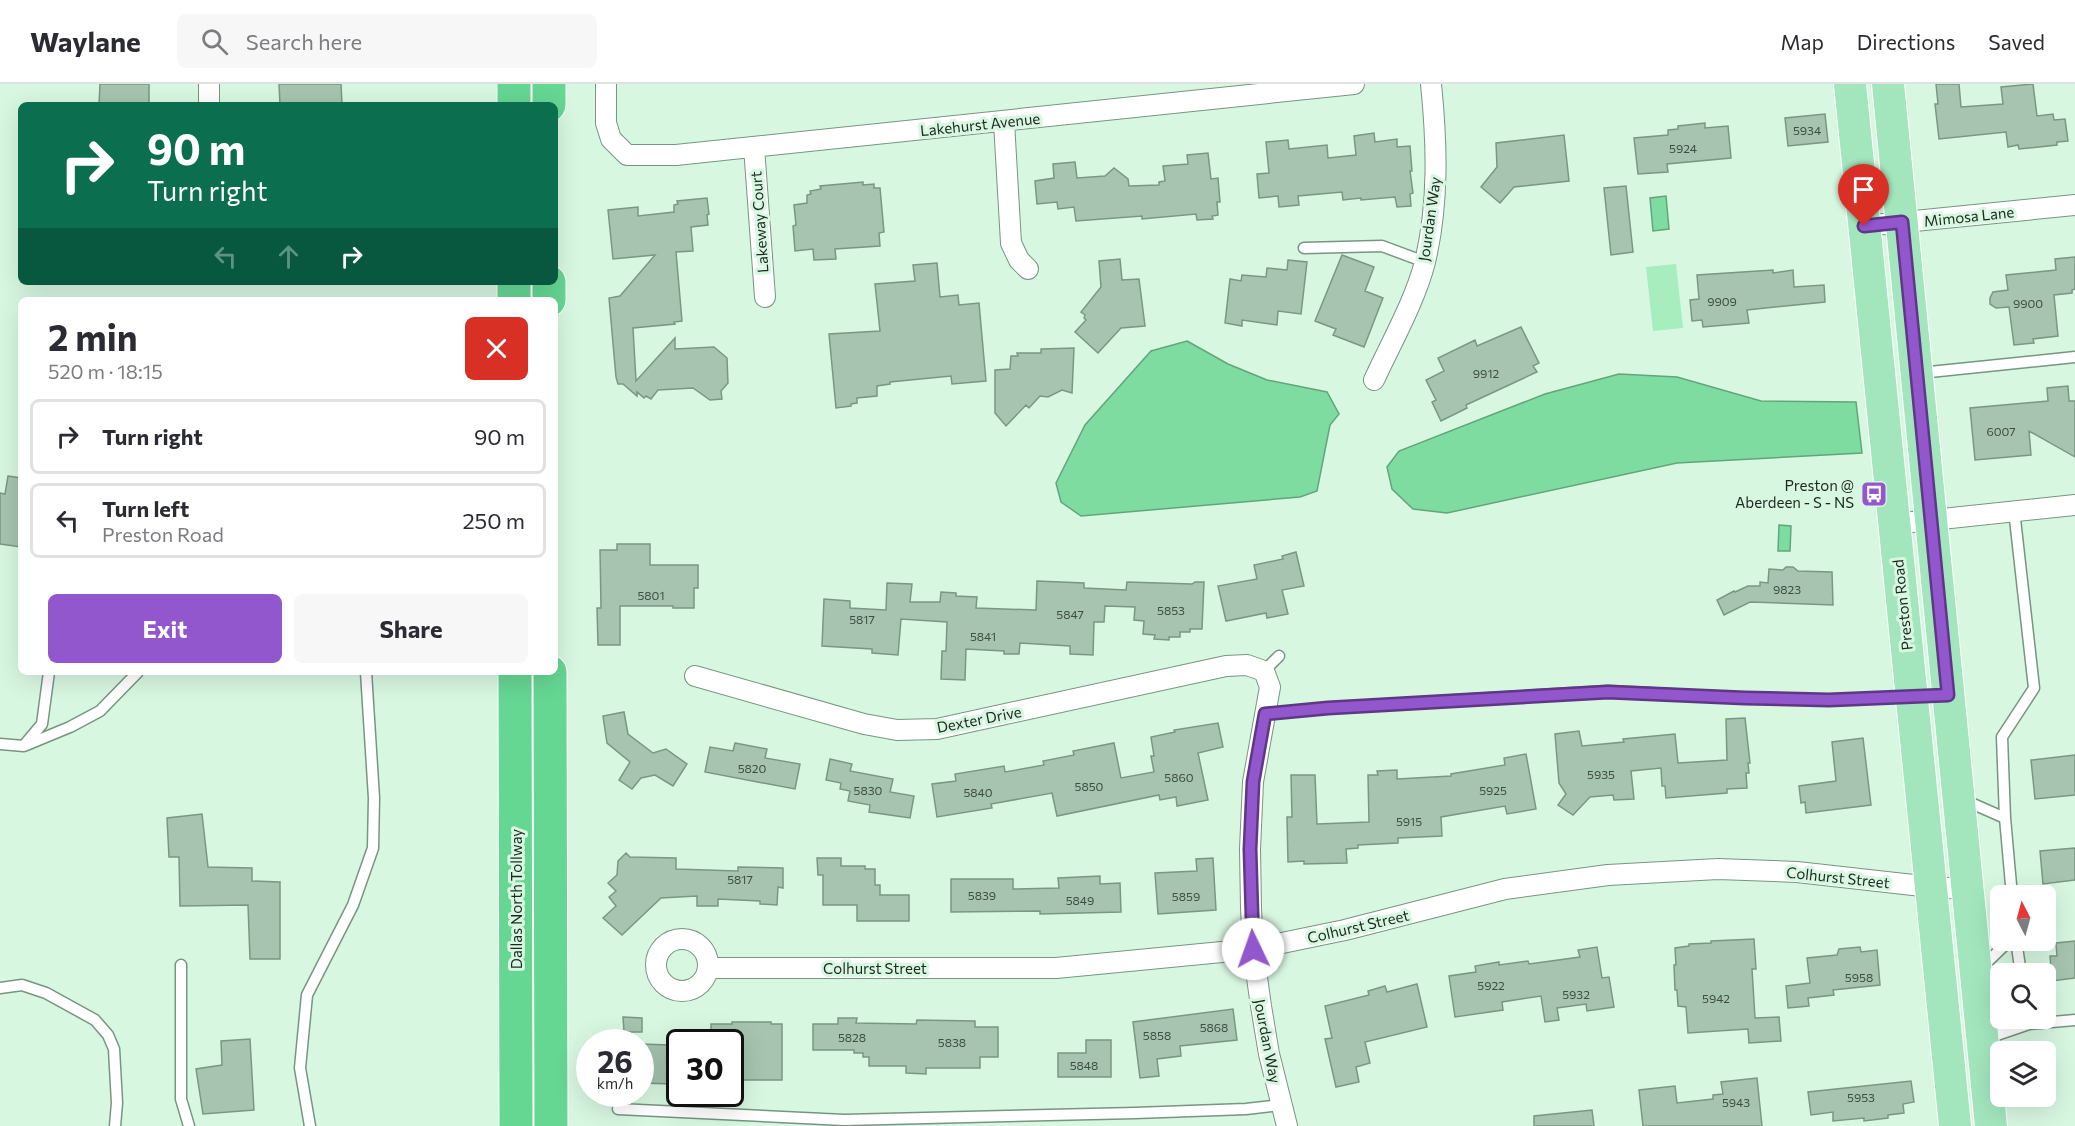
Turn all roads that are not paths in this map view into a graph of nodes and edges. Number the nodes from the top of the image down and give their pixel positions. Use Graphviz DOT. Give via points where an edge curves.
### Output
graph roads {
  1 [pos="209,84"];
  2 [pos="514,84"];
  3 [pos="549,84"];
  4 [pos="606,84"];
  5 [pos="1354,84"];
  6 [pos="1431,84"];
  7 [pos="1850,84"];
  8 [pos="1888,84"];
  9 [pos="209,102"];
  10 [pos="514,102"];
  11 [pos="549,102"];
  12 [pos="1004,122"];
  13 [pos="754,147"];
  14 [pos="2075,205"];
  15 [pos="1902,222"];
  16 [pos="1864,226"];
  17 [pos="1304,248"];
  18 [pos="1425,262"];
  19 [pos="1028,269"];
  20 [pos="765,297"];
  21 [pos="2075,357"];
  22 [pos="1916,374"];
  23 [pos="1374,380"];
  24 [pos="2075,505"];
  25 [pos="2014,510"];
  26 [pos="1931,520"];
  27 [pos="1894,524"];
  28 [pos="1279,656"];
  29 [pos="1264,671"];
  30 [pos="49,675"];
  31 [pos="135,675"];
  32 [pos="366,675"];
  33 [pos="515,675"];
  34 [pos="550,675"];
  35 [pos="695,676"];
  36 [pos="1948,695"];
  37 [pos="1912,697"];
  38 [pos="1265,714"];
  39 [pos="0,744"];
  40 [pos="24,746"];
  41 [pos="1958,797"];
  42 [pos="2005,818"];
  43 [pos="2011,885"];
  44 [pos="1931,887"];
  45 [pos="1967,889"];
  46 [pos="1253,949"];
  47 [pos="1999,951"];
  48 [pos="182,965"];
  49 [pos="709,968"];
  50 [pos="1976,973"];
  51 [pos="0,988"];
  52 [pos="2056,1020"];
  53 [pos="2075,1020"];
  54 [pos="2009,1029"];
  55 [pos="1982,1040"];
  56 [pos="1281,1105"];
  57 [pos="618,1109"];
  58 [pos="115,1126"];
  59 [pos="189,1126"];
  60 [pos="310,1126"];
  61 [pos="516,1126"];
  62 [pos="551,1126"];
  63 [pos="1287,1126"];
  64 [pos="1955,1126"];
  65 [pos="1991,1126"];
  1 -- 9 [label="street"];
  2 -- 10 [label="highway"];
  3 -- 11 [label="highway"];
  4 -- 13 [label="street, Lakehurst Avenue" via="606,123 611,139 627,155 676,155"];
  5 -- 12 [label="street, Lakehurst Avenue"];
  6 -- 18 [label="street, Jourdan Way" via="1436,184"];
  7 -- 16 [label="main road, Preston Road"];
  8 -- 15 [label="main road"];
  12 -- 13 [label="street, Lakehurst Avenue"];
  12 -- 19 [label="street" via="1011,243"];
  13 -- 20 [label="street, Lakeway Court"];
  14 -- 15 [label="street, Mimosa Lane"];
  15 -- 16 [label="street, Mimosa Lane"];
  15 -- 22 [label="main road"];
  16 -- 27 [label="main road, Preston Road"];
  17 -- 18 [label="lane" via="1382,246"];
  18 -- 23 [label="street, Jourdan Way"];
  21 -- 22 [label="lane"];
  22 -- 26 [label="main road"];
  24 -- 25 [label="street"];
  25 -- 26 [label="street"];
  25 -- 42 [label="lane" via="2034,687 2002,737"];
  26 -- 27 [label="street"];
  26 -- 36 [label="main road"];
  27 -- 37 [label="main road, Preston Road"];
  28 -- 29 [label="lane"];
  29 -- 35 [label="street, Dexter Drive" via="1247,665 1226,666 937,729 897,730"];
  29 -- 38 [label="street, Jourdan Way" via="1270,687"];
  30 -- 40 [label="lane" via="42,724"];
  31 -- 40 [label="lane" via="100,711"];
  32 -- 60 [label="lane" via="373,848 353,905 307,995 300,1068"];
  33 -- 61 [label="highway, Dallas North Tollway"];
  34 -- 62 [label="highway"];
  36 -- 37 [label="main road"];
  36 -- 41 [label="main road"];
  37 -- 38 [label="lane" via="1757,699 1608,692"];
  37 -- 44 [label="main road, Preston Road"];
  38 -- 46 [label="street, Jourdan Way" via="1252,794"];
  39 -- 40 [label="lane"];
  41 -- 42 [label="lane"];
  41 -- 45 [label="main road"];
  42 -- 43 [label="lane"];
  44 -- 45 [label="street, Colhurst Street"];
  44 -- 46 [label="street, Colhurst Street" via="1797,872 1718,869 1608,875 1505,889"];
  44 -- 64 [label="main road, Preston Road"];
  45 -- 50 [label="main road"];
  46 -- 49 [label="street, Colhurst Street" via="1056,968"];
  46 -- 56 [label="street, Jourdan Way" via="1267,1045"];
  47 -- 50 [label="lane"];
  48 -- 59 [label="lane" via="181,1099"];
  50 -- 55 [label="main road"];
  51 -- 58 [label="lane" via="22,985 46,993 95,1020 108,1035 114,1049"];
  52 -- 53 [label="lane"];
  54 -- 55 [label="lane"];
  55 -- 65 [label="main road"];
  56 -- 57 [label="lane" via="1146,1113 844,1120"];
  56 -- 63 [label="street, Jourdan Way"];
}
